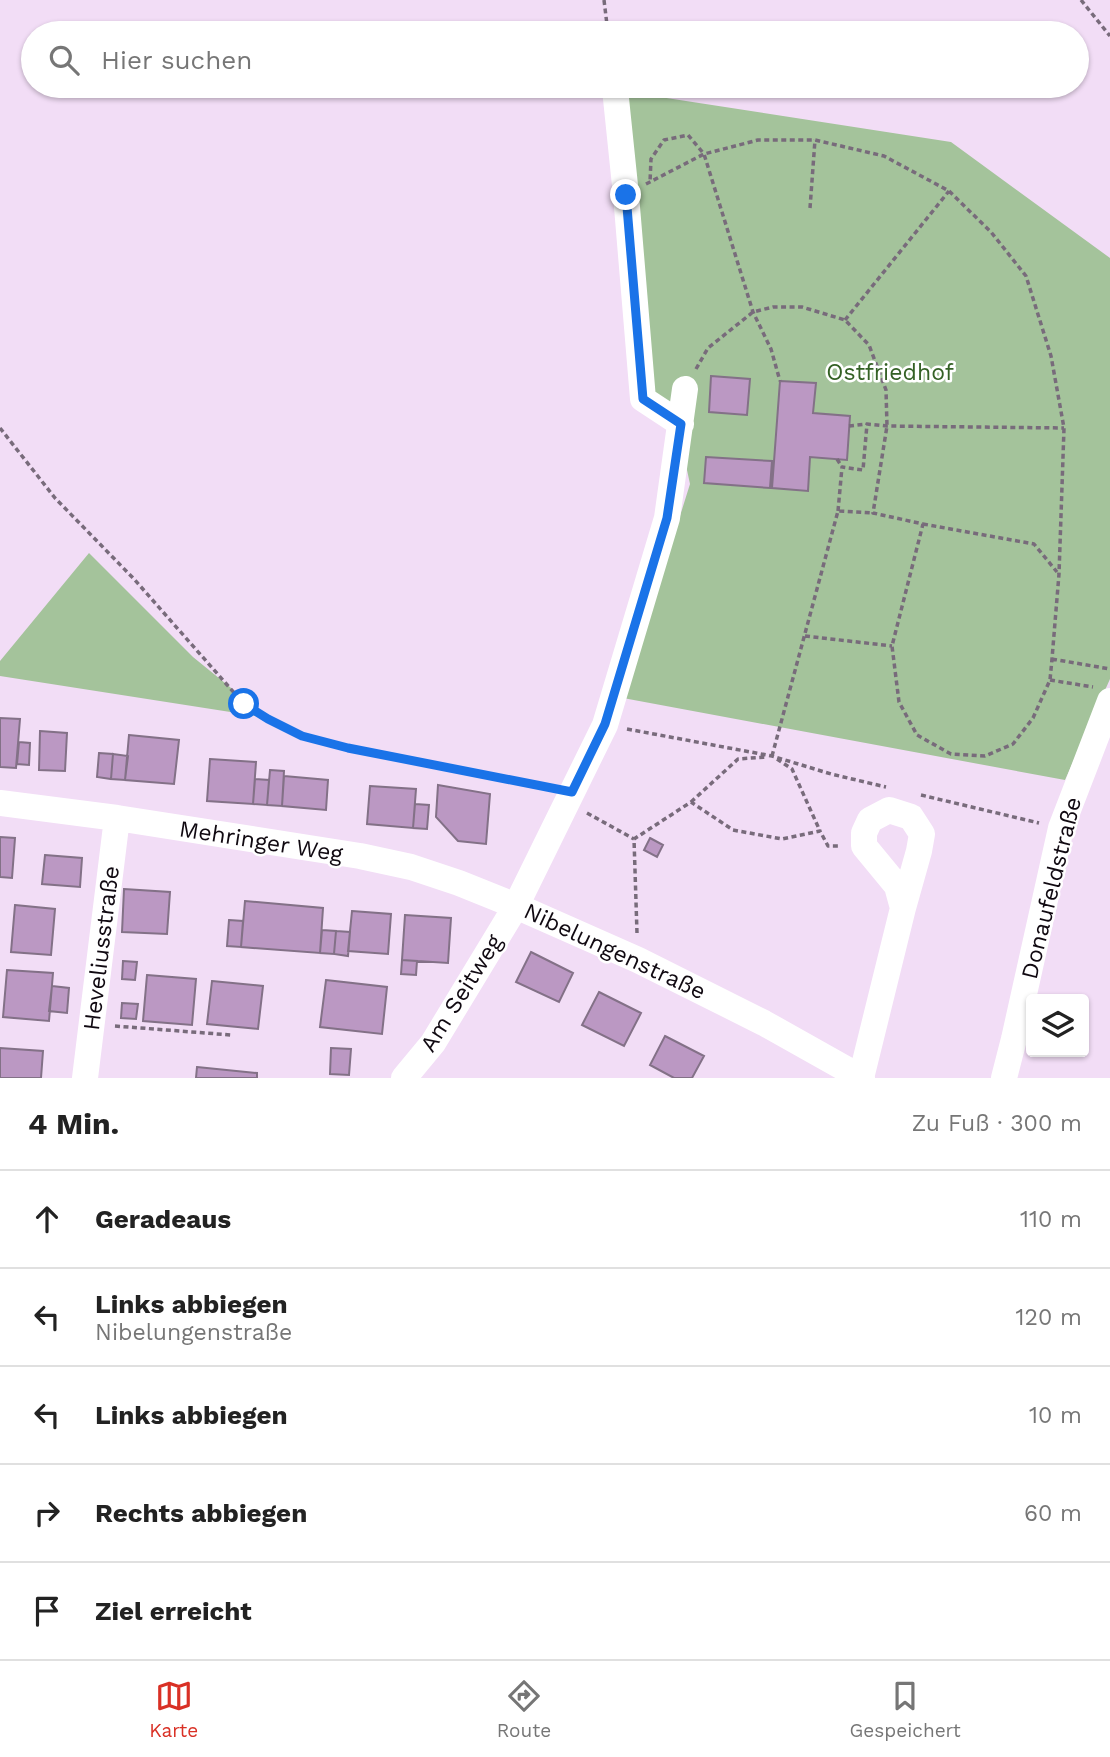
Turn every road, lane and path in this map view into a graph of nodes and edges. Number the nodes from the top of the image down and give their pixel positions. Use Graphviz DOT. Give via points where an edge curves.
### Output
graph roads {
  1 [pos="604,0"];
  2 [pos="1081,0"];
  3 [pos="607,21"];
  4 [pos="1110,36"];
  5 [pos="616,98"];
  6 [pos="816,140"];
  7 [pos="704,154"];
  8 [pos="650,182"];
  9 [pos="949,191"];
  10 [pos="626,195"];
  11 [pos="810,208"];
  12 [pos="753,312"];
  13 [pos="845,320"];
  14 [pos="780,381"];
  15 [pos="685,389"];
  16 [pos="681,424"];
  17 [pos="867,424"];
  18 [pos="849,426"];
  19 [pos="887,426"];
  20 [pos="0,428"];
  21 [pos="1064,428"];
  22 [pos="837,459"];
  23 [pos="842,467"];
  24 [pos="838,511"];
  25 [pos="873,513"];
  26 [pos="923,524"];
  27 [pos="1059,573"];
  28 [pos="805,636"];
  29 [pos="892,646"];
  30 [pos="1052,659"];
  31 [pos="1110,669"];
  32 [pos="1050,680"];
  33 [pos="1104,694"];
  34 [pos="605,724"];
  35 [pos="772,756"];
  36 [pos="885,786"];
  37 [pos="912,793"];
  38 [pos="570,797"];
  39 [pos="691,802"];
  40 [pos="0,803"];
  41 [pos="117,818"];
  42 [pos="1062,828"];
  43 [pos="820,831"];
  44 [pos="634,839"];
  45 [pos="864,846"];
  46 [pos="516,906"];
  47 [pos="903,908"];
  48 [pos="638,960"];
  49 [pos="92,1025"];
  50 [pos="231,1035"];
  51 [pos="85,1078"];
  52 [pos="404,1078"];
  53 [pos="862,1078"];
  54 [pos="1004,1078"];
  1 -- 3 [label="path"];
  2 -- 4 [label="path"];
  5 -- 10 [label="street"];
  6 -- 7 [label="path" via="758,140"];
  6 -- 9 [label="path" via="884,156"];
  6 -- 11 [label="path"];
  7 -- 8 [label="path"];
  7 -- 8 [label="path" via="688,135 664,140 650,159"];
  7 -- 12 [label="path"];
  8 -- 10 [label="path"];
  9 -- 13 [label="path"];
  9 -- 21 [label="path" via="991,232 1026,276 1051,356"];
  10 -- 16 [label="street" via="643,399"];
  12 -- 13 [label="path" via="802,307"];
  12 -- 14 [label="path"];
  12 -- 15 [label="path" via="708,348"];
  13 -- 19 [label="path" via="869,345 886,390"];
  15 -- 16 [label="street, Nibelungenstraße"];
  16 -- 34 [label="street, Nibelungenstraße" via="667,518"];
  17 -- 18 [label="path"];
  17 -- 19 [label="path"];
  17 -- 23 [label="path" via="863,470"];
  19 -- 21 [label="path"];
  19 -- 25 [label="path"];
  20 -- 38 [label="path" via="55,498 244,704 302,736"];
  21 -- 27 [label="path"];
  22 -- 23 [label="path"];
  23 -- 24 [label="path"];
  24 -- 25 [label="path"];
  24 -- 28 [label="path"];
  25 -- 26 [label="path"];
  26 -- 27 [label="path" via="1034,544"];
  26 -- 29 [label="path"];
  27 -- 30 [label="path"];
  28 -- 29 [label="path"];
  28 -- 35 [label="path"];
  29 -- 32 [label="path" via="899,702 917,735 951,754 985,756 1013,744 1033,718"];
  30 -- 31 [label="path"];
  30 -- 32 [label="path"];
  32 -- 33 [label="path"];
  33 -- 42 [label="street, Donaufeldstraße"];
  34 -- 35 [label="path"];
  34 -- 38 [label="street, Nibelungenstraße"];
  35 -- 36 [label="path"];
  35 -- 39 [label="path" via="738,759"];
  35 -- 43 [label="path" via="792,769"];
  37 -- 42 [label="path"];
  38 -- 44 [label="path"];
  38 -- 46 [label="street, Nibelungenstraße"];
  39 -- 43 [label="path" via="733,830 782,839"];
  39 -- 44 [label="path"];
  40 -- 41 [label="street, Mehringer Weg"];
  41 -- 46 [label="street, Mehringer Weg" via="411,867"];
  41 -- 49 [label="street, Heveliusstraße"];
  42 -- 54 [label="street, Donaufeldstraße"];
  43 -- 45 [label="path" via="828,846"];
  44 -- 48 [label="path"];
  45 -- 47 [label="street" via="897,886"];
  45 -- 47 [label="street" via="870,820 889,810 911,817 917,825 922,834"];
  46 -- 48 [label="street, Nibelungenstraße"];
  46 -- 52 [label="street, Am Seitweg" via="433,1043"];
  47 -- 53 [label="street"];
  48 -- 53 [label="street, Nibelungenstraße"];
  49 -- 50 [label="path"];
  49 -- 51 [label="street, Heveliusstraße"];
}
